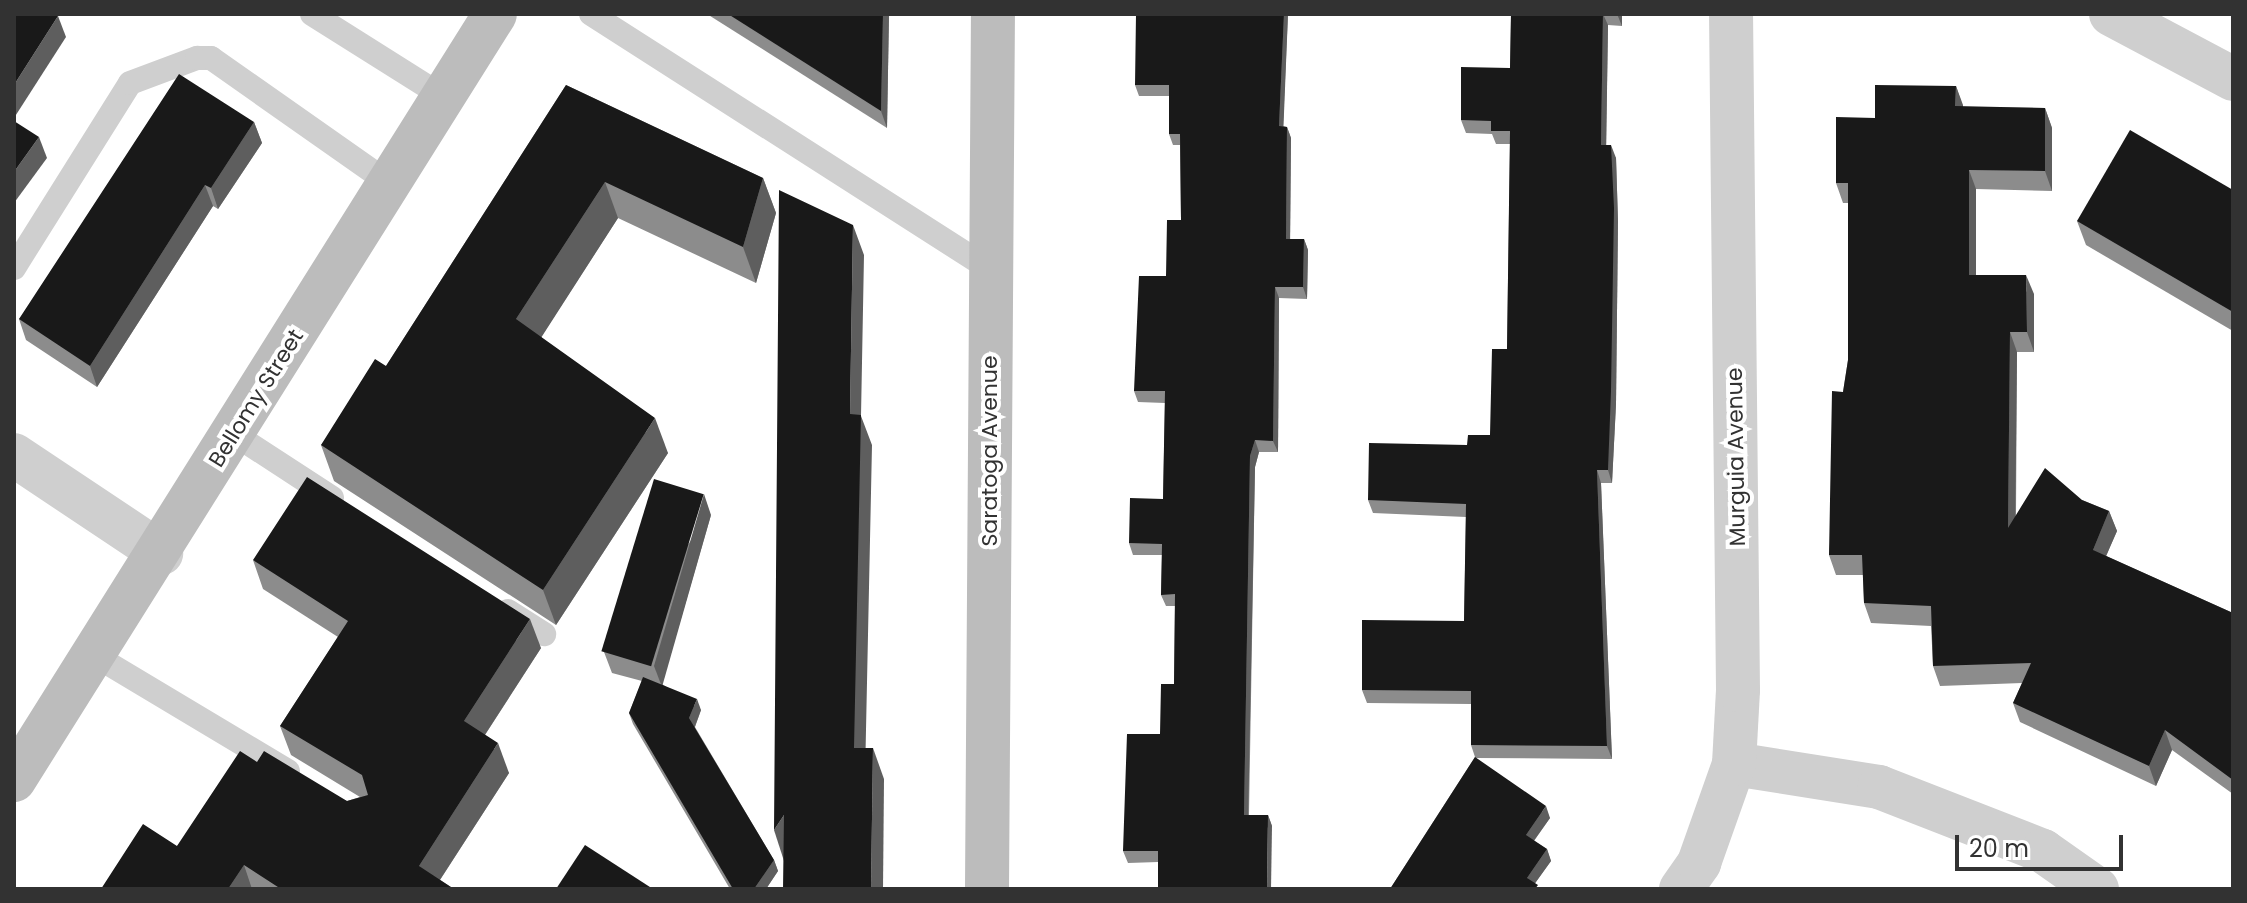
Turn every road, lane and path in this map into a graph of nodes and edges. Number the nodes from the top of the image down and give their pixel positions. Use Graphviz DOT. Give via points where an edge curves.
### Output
graph roads {
  1 [pos="312,14"];
  2 [pos="495,14"];
  3 [pos="591,14"];
  4 [pos="993,14"];
  5 [pos="1731,14"];
  6 [pos="2111,14"];
  7 [pos="2233,79"];
  8 [pos="444,97"];
  9 [pos="390,184"];
  10 [pos="14,268"];
  11 [pos="991,270"];
  12 [pos="234,434"];
  13 [pos="14,455"];
  14 [pos="352,511"];
  15 [pos="161,553"];
  16 [pos="480,593"];
  17 [pos="544,634"];
  18 [pos="94,655"];
  19 [pos="1734,764"];
  20 [pos="14,780"];
  21 [pos="311,785"];
  22 [pos="987,889"];
  23 [pos="1681,889"];
  24 [pos="2097,889"];
  1 -- 8 [label="lane"];
  2 -- 8 [label="main road, Bellomy Street"];
  3 -- 11 [label="lane"];
  4 -- 11 [label="main road, Saratoga Avenue"];
  5 -- 19 [label="street, Murguia Avenue"];
  6 -- 7 [label="street"];
  8 -- 9 [label="main road, Bellomy Street"];
  9 -- 10 [label="lane" via="211,58 197,58 130,83"];
  9 -- 12 [label="main road, Bellomy Street"];
  11 -- 22 [label="main road, Saratoga Avenue"];
  12 -- 14 [label="lane"];
  12 -- 15 [label="main road, Bellomy Street"];
  13 -- 15 [label="street"];
  15 -- 18 [label="main road, Bellomy Street"];
  16 -- 17 [label="lane"];
  18 -- 20 [label="main road, Bellomy Street"];
  18 -- 21 [label="lane"];
  19 -- 23 [label="street, Murguia Avenue" via="1699,863"];
  19 -- 24 [label="street" via="1879,787 2043,851"];
}
